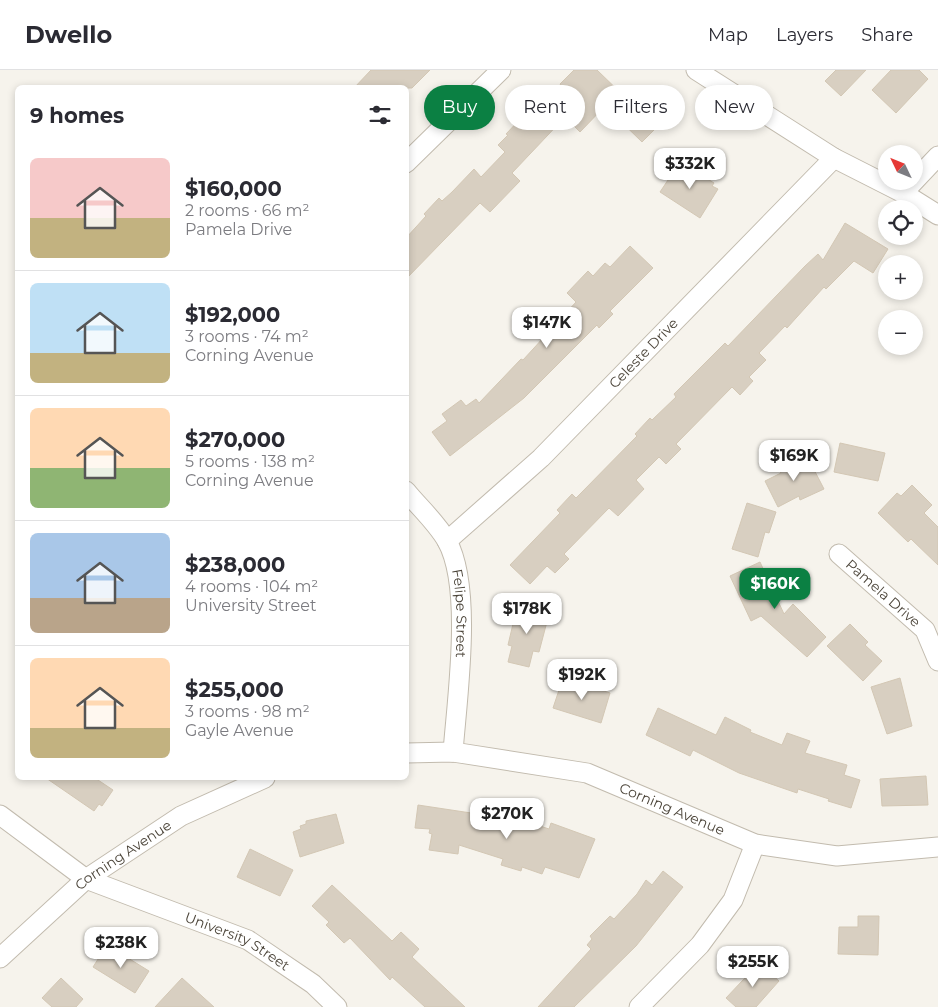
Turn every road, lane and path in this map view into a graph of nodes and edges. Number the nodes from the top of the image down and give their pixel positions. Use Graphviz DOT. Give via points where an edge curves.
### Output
graph roads {
  1 [pos="500,70"];
  2 [pos="696,70"];
  3 [pos="938,156"];
  4 [pos="834,158"];
  5 [pos="409,160"];
  6 [pos="903,194"];
  7 [pos="938,215"];
  8 [pos="409,495"];
  9 [pos="447,541"];
  10 [pos="839,554"];
  11 [pos="938,661"];
  12 [pos="453,752"];
  13 [pos="409,754"];
  14 [pos="261,780"];
  15 [pos="0,815"];
  16 [pos="755,844"];
  17 [pos="938,847"];
  18 [pos="86,879"];
  19 [pos="0,958"];
  20 [pos="337,1007"];
  21 [pos="639,1007"];
  1 -- 5 [label="street"];
  2 -- 4 [label="street"];
  3 -- 6 [label="street"];
  4 -- 6 [label="street"];
  4 -- 9 [label="street, Celeste Drive" via="541,458"];
  6 -- 7 [label="street"];
  8 -- 9 [label="street, Felipe Street"];
  9 -- 12 [label="street, Felipe Street" via="457,566 462,626"];
  10 -- 11 [label="street, Pamela Drive" via="925,630"];
  12 -- 13 [label="street, Corning Avenue"];
  12 -- 16 [label="street, Corning Avenue" via="586,773"];
  14 -- 18 [label="street, Corning Avenue" via="181,816"];
  15 -- 18 [label="street, University Street"];
  16 -- 17 [label="street, Corning Avenue" via="837,856"];
  16 -- 21 [label="street" via="733,900 700,945"];
  18 -- 19 [label="street, Corning Avenue"];
  18 -- 20 [label="street, University Street" via="248,940 312,984"];
}
